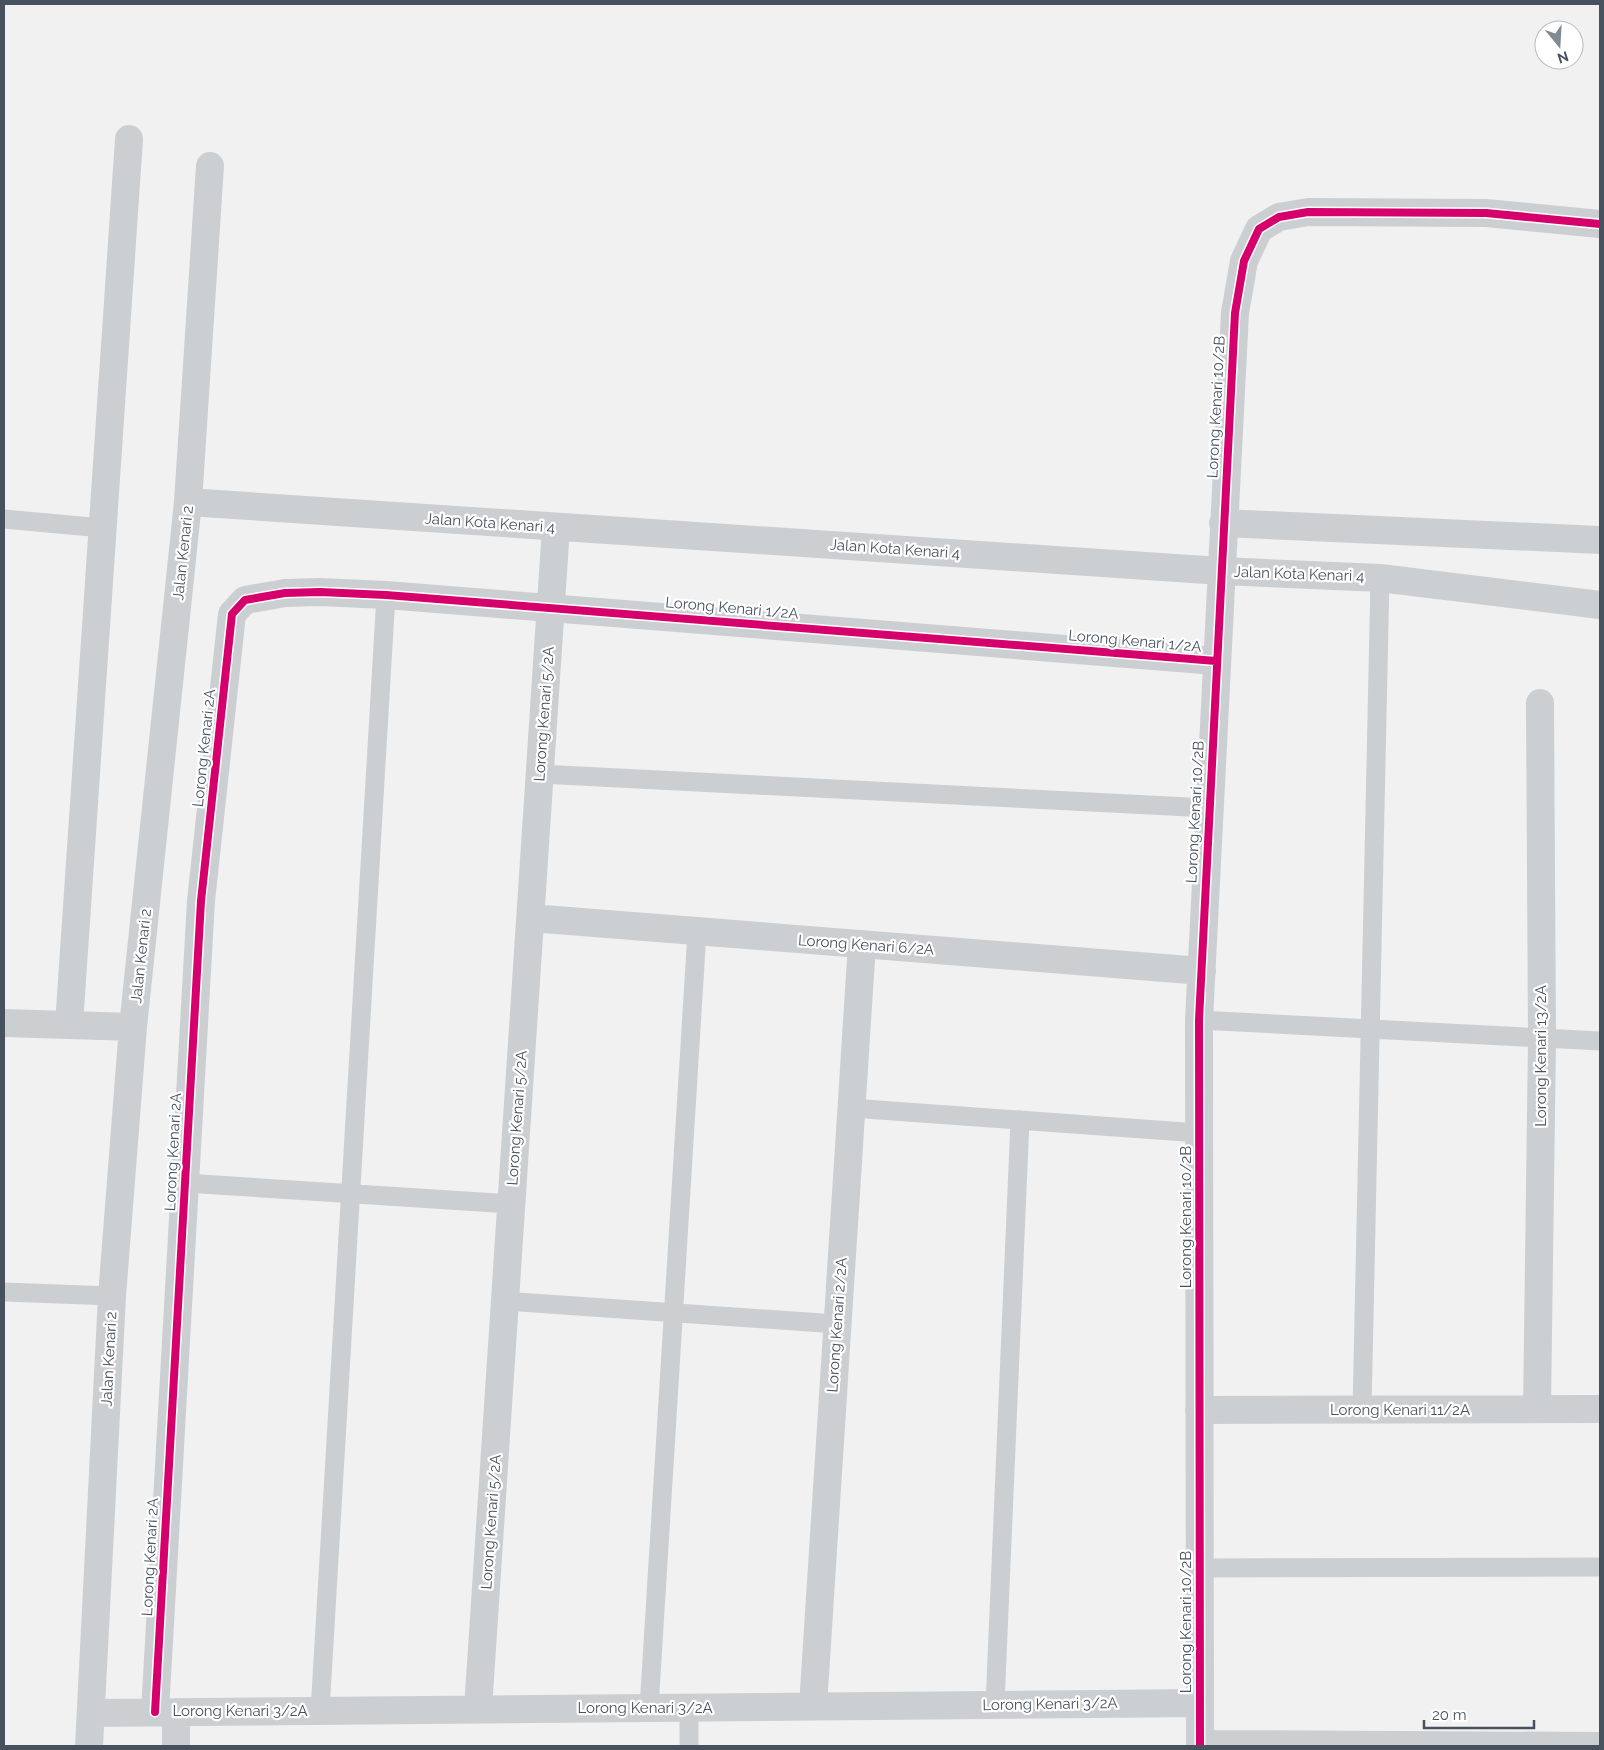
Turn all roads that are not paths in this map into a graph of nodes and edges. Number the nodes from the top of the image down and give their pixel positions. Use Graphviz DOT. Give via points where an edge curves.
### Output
graph roads {
  1 [pos="129,139"];
  2 [pos="210,166"];
  3 [pos="1600,224"];
  4 [pos="188,502"];
  5 [pos="4,519"];
  6 [pos="1223,523"];
  7 [pos="556,527"];
  8 [pos="102,528"];
  9 [pos="1600,540"];
  10 [pos="1221,571"];
  11 [pos="1380,578"];
  12 [pos="386,595"];
  13 [pos="245,600"];
  14 [pos="1600,605"];
  15 [pos="550,608"];
  16 [pos="1216,661"];
  17 [pos="1540,703"];
  18 [pos="540,774"];
  19 [pos="1209,808"];
  20 [pos="530,918"];
  21 [pos="696,932"];
  22 [pos="862,944"];
  23 [pos="1202,971"];
  24 [pos="1199,1020"];
  25 [pos="4,1023"];
  26 [pos="69,1025"];
  27 [pos="133,1028"];
  28 [pos="1371,1029"];
  29 [pos="1542,1038"];
  30 [pos="1600,1041"];
  31 [pos="851,1108"];
  32 [pos="1020,1120"];
  33 [pos="1199,1133"];
  34 [pos="185,1182"];
  35 [pos="351,1194"];
  36 [pos="512,1204"];
  37 [pos="4,1292"];
  38 [pos="112,1296"];
  39 [pos="506,1301"];
  40 [pos="673,1313"];
  41 [pos="838,1324"];
  42 [pos="1537,1409"];
  43 [pos="1600,1409"];
  44 [pos="1199,1410"];
  45 [pos="1362,1410"];
  46 [pos="1600,1567"];
  47 [pos="1200,1568"];
  48 [pos="1200,1703"];
  49 [pos="995,1705"];
  50 [pos="813,1706"];
  51 [pos="649,1708"];
  52 [pos="689,1708"];
  53 [pos="478,1709"];
  54 [pos="320,1711"];
  55 [pos="166,1712"];
  56 [pos="91,1713"];
  57 [pos="1200,1745"];
  58 [pos="89,1746"];
  59 [pos="176,1746"];
  60 [pos="689,1746"];
  61 [pos="1546,1746"];
  62 [pos="1600,1746"];
  1 -- 8 [label="street"];
  2 -- 4 [label="street, Jalan Kenari 2"];
  3 -- 6 [label="street, Lorong Kenari 10/2B" via="1486,213 1308,212 1279,217 1259,229 1244,261 1235,313"];
  4 -- 7 [label="street, Jalan Kota Kenari 4"];
  4 -- 27 [label="street, Jalan Kenari 2"];
  5 -- 8 [label="lane"];
  6 -- 9 [label="street"];
  6 -- 10 [label="street, Lorong Kenari 10/2B"];
  7 -- 10 [label="street, Jalan Kota Kenari 4"];
  7 -- 15 [label="street, Lorong Kenari 5/2A"];
  8 -- 26 [label="street"];
  10 -- 11 [label="street, Jalan Kota Kenari 4"];
  10 -- 16 [label="street, Lorong Kenari 10/2B"];
  11 -- 14 [label="street, Jalan Kota Kenari 4"];
  11 -- 28 [label="lane"];
  12 -- 13 [label="street, Lorong Kenari 1/2A" via="285,593"];
  12 -- 15 [label="street, Lorong Kenari 1/2A"];
  12 -- 35 [label="lane"];
  13 -- 34 [label="street, Lorong Kenari 2A" via="232,614 201,901"];
  15 -- 16 [label="street, Lorong Kenari 1/2A"];
  15 -- 18 [label="street, Lorong Kenari 5/2A"];
  16 -- 19 [label="street, Lorong Kenari 10/2B"];
  17 -- 29 [label="street, Lorong Kenari 13/2A"];
  18 -- 19 [label="lane"];
  18 -- 20 [label="street, Lorong Kenari 5/2A"];
  19 -- 23 [label="street, Lorong Kenari 10/2B"];
  20 -- 21 [label="street, Lorong Kenari 6/2A"];
  20 -- 36 [label="street, Lorong Kenari 5/2A"];
  21 -- 22 [label="street, Lorong Kenari 6/2A"];
  21 -- 40 [label="lane"];
  22 -- 23 [label="street, Lorong Kenari 6/2A"];
  22 -- 31 [label="street, Lorong Kenari 2/2A"];
  23 -- 24 [label="street, Lorong Kenari 10/2B"];
  24 -- 28 [label="lane"];
  24 -- 33 [label="street, Lorong Kenari 10/2B"];
  25 -- 26 [label="street"];
  26 -- 27 [label="street"];
  27 -- 38 [label="street, Jalan Kenari 2"];
  28 -- 29 [label="lane"];
  28 -- 45 [label="lane"];
  29 -- 30 [label="lane"];
  29 -- 42 [label="street, Lorong Kenari 13/2A"];
  31 -- 32 [label="lane"];
  31 -- 41 [label="street, Lorong Kenari 2/2A"];
  32 -- 33 [label="lane"];
  32 -- 49 [label="lane"];
  33 -- 44 [label="street, Lorong Kenari 10/2B"];
  34 -- 35 [label="lane"];
  34 -- 55 [label="street, Lorong Kenari 2A"];
  35 -- 36 [label="lane"];
  35 -- 54 [label="lane"];
  36 -- 39 [label="street, Lorong Kenari 5/2A"];
  37 -- 38 [label="lane"];
  38 -- 56 [label="street, Jalan Kenari 2"];
  39 -- 40 [label="lane"];
  39 -- 53 [label="street, Lorong Kenari 5/2A"];
  40 -- 41 [label="lane"];
  40 -- 51 [label="lane"];
  41 -- 50 [label="street, Lorong Kenari 2/2A"];
  42 -- 43 [label="street, Lorong Kenari 11/2A"];
  42 -- 45 [label="street, Lorong Kenari 11/2A"];
  44 -- 45 [label="street, Lorong Kenari 11/2A"];
  44 -- 47 [label="street, Lorong Kenari 10/2B"];
  46 -- 47 [label="lane"];
  47 -- 48 [label="street, Lorong Kenari 10/2B"];
  48 -- 49 [label="street, Lorong Kenari 3/2A"];
  48 -- 57 [label="street, Lorong Kenari 10/2B"];
  49 -- 50 [label="street, Lorong Kenari 3/2A"];
  50 -- 52 [label="street, Lorong Kenari 3/2A"];
  51 -- 52 [label="street, Lorong Kenari 3/2A"];
  51 -- 53 [label="street, Lorong Kenari 3/2A"];
  52 -- 60 [label="lane"];
  53 -- 54 [label="street, Lorong Kenari 3/2A"];
  54 -- 55 [label="street, Lorong Kenari 3/2A"];
  55 -- 56 [label="street, Lorong Kenari 3/2A"];
  55 -- 59 [label="street, Lorong Kenari 2A"];
  56 -- 58 [label="street, Jalan Kenari 2"];
  57 -- 61 [label="street"];
  61 -- 62 [label="street"];
}
